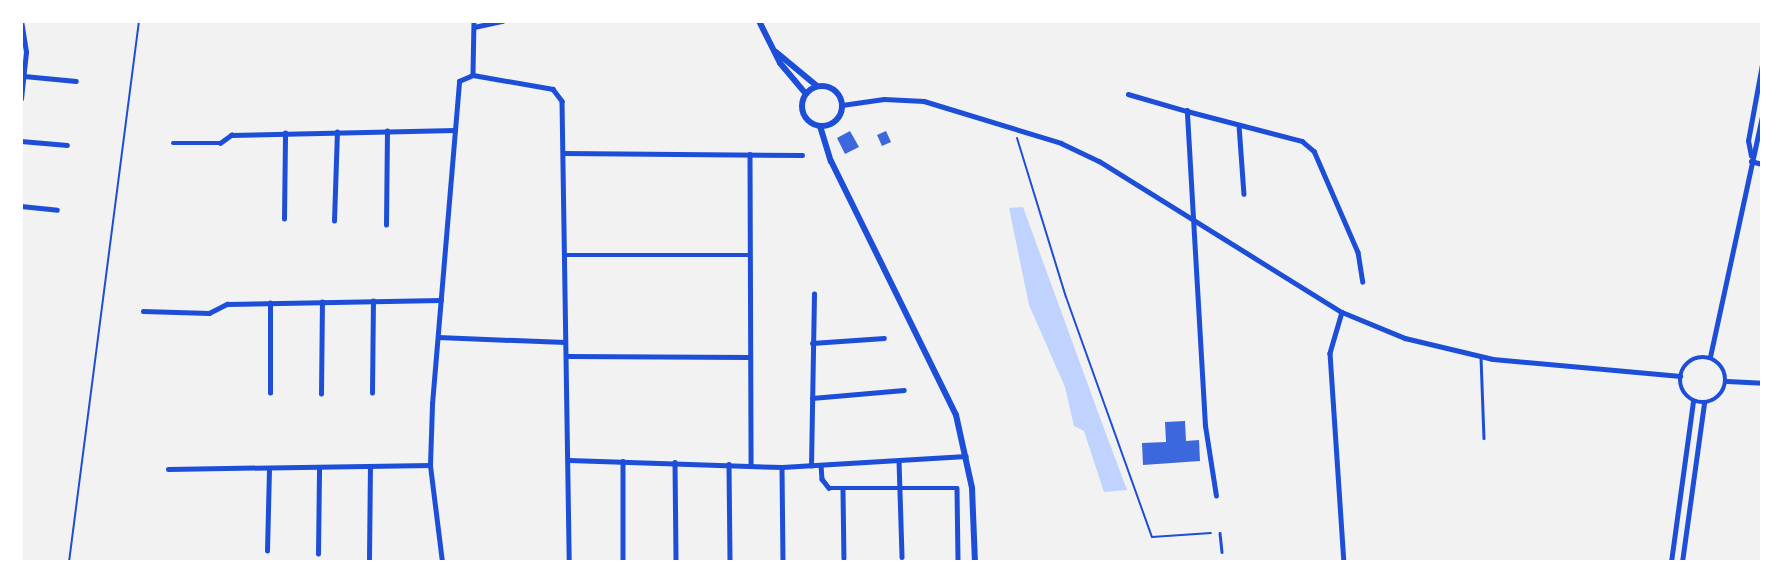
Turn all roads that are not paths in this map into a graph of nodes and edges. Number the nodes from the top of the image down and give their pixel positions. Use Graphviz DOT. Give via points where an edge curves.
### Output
graph roads {
  1 [pos="21,21"];
  2 [pos="502,21"];
  3 [pos="759,21"];
  4 [pos="474,24"];
  5 [pos="774,49"];
  6 [pos="1762,65"];
  7 [pos="23,75"];
  8 [pos="473,75"];
  9 [pos="76,81"];
  10 [pos="817,86"];
  11 [pos="806,94"];
  12 [pos="1128,94"];
  13 [pos="21,99"];
  14 [pos="842,105"];
  15 [pos="1187,111"];
  16 [pos="1762,117"];
  17 [pos="1239,125"];
  18 [pos="820,126"];
  19 [pos="455,130"];
  20 [pos="387,131"];
  21 [pos="337,132"];
  22 [pos="285,133"];
  23 [pos="21,141"];
  24 [pos="173,143"];
  25 [pos="67,145"];
  26 [pos="563,153"];
  27 [pos="750,154"];
  28 [pos="802,155"];
  29 [pos="1751,161"];
  30 [pos="1762,164"];
  31 [pos="1244,194"];
  32 [pos="21,206"];
  33 [pos="57,210"];
  34 [pos="1191,218"];
  35 [pos="284,219"];
  36 [pos="334,221"];
  37 [pos="386,225"];
  38 [pos="749,255"];
  39 [pos="564,256"];
  40 [pos="1363,282"];
  41 [pos="814,294"];
  42 [pos="441,300"];
  43 [pos="373,301"];
  44 [pos="322,302"];
  45 [pos="270,303"];
  46 [pos="144,312"];
  47 [pos="1342,312"];
  48 [pos="438,337"];
  49 [pos="884,338"];
  50 [pos="565,342"];
  51 [pos="812,343"];
  52 [pos="566,356"];
  53 [pos="1481,357"];
  54 [pos="1710,357"];
  55 [pos="749,358"];
  56 [pos="1680,376"];
  57 [pos="1727,381"];
  58 [pos="1762,383"];
  59 [pos="904,390"];
  60 [pos="270,393"];
  61 [pos="372,393"];
  62 [pos="321,394"];
  63 [pos="812,398"];
  64 [pos="1693,401"];
  65 [pos="1704,404"];
  66 [pos="1485,438"];
  67 [pos="967,456"];
  68 [pos="569,460"];
  69 [pos="899,460"];
  70 [pos="623,461"];
  71 [pos="676,462"];
  72 [pos="729,464"];
  73 [pos="430,465"];
  74 [pos="821,465"];
  75 [pos="751,466"];
  76 [pos="811,466"];
  77 [pos="370,467"];
  78 [pos="782,467"];
  79 [pos="319,468"];
  80 [pos="168,469"];
  81 [pos="268,469"];
  82 [pos="900,489"];
  83 [pos="843,490"];
  84 [pos="1216,496"];
  85 [pos="1220,533"];
  86 [pos="267,551"];
  87 [pos="1222,552"];
  88 [pos="318,554"];
  89 [pos="902,556"];
  90 [pos="844,558"];
  91 [pos="369,559"];
  92 [pos="958,559"];
  93 [pos="623,561"];
  94 [pos="783,561"];
  95 [pos="442,562"];
  96 [pos="569,562"];
  97 [pos="677,562"];
  98 [pos="730,562"];
  99 [pos="975,562"];
  100 [pos="1344,562"];
  101 [pos="1671,562"];
  102 [pos="1682,562"];
  1 -- 7 [label="street" via="26,52"];
  2 -- 4 [label="street"];
  3 -- 5 [label="main road"];
  4 -- 8 [label="street"];
  5 -- 10 [label="main road"];
  5 -- 11 [label="main road"];
  6 -- 29 [label="street" via="1748,141"];
  7 -- 9 [label="street"];
  7 -- 13 [label="street"];
  8 -- 19 [label="street" via="459,81"];
  8 -- 26 [label="street" via="560,93"];
  10 -- 11 [label="main road"];
  10 -- 14 [label="main road" via="831,88"];
  11 -- 18 [label="main road" via="805,117"];
  12 -- 15 [label="street"];
  14 -- 18 [label="main road" via="834,122"];
  14 -- 34 [label="street" via="911,99 1015,127 1085,154"];
  15 -- 17 [label="street"];
  15 -- 34 [label="street"];
  16 -- 29 [label="street"];
  17 -- 31 [label="street"];
  17 -- 40 [label="street" via="1302,141 1314,151 1358,253"];
  18 -- 67 [label="main road" via="831,161 938,371"];
  19 -- 20 [label="street"];
  19 -- 42 [label="street"];
  20 -- 21 [label="street"];
  20 -- 37 [label="street"];
  21 -- 22 [label="street"];
  21 -- 36 [label="street"];
  22 -- 24 [label="street" via="231,135 220,143"];
  22 -- 35 [label="street"];
  23 -- 25 [label="street"];
  26 -- 27 [label="street"];
  26 -- 39 [label="street"];
  27 -- 28 [label="street"];
  27 -- 38 [label="street"];
  29 -- 30 [label="street"];
  29 -- 54 [label="street"];
  32 -- 33 [label="street"];
  34 -- 47 [label="street"];
  34 -- 84 [label="street" via="1205,426"];
  38 -- 39 [label="street"];
  38 -- 55 [label="street"];
  39 -- 50 [label="street"];
  41 -- 51 [label="street"];
  42 -- 43 [label="street"];
  42 -- 48 [label="street"];
  43 -- 44 [label="street"];
  43 -- 61 [label="street"];
  44 -- 45 [label="street"];
  44 -- 62 [label="street"];
  45 -- 46 [label="street" via="227,304 209,313"];
  45 -- 60 [label="street"];
  47 -- 53 [label="street" via="1405,338"];
  47 -- 100 [label="street" via="1330,353"];
  48 -- 50 [label="street"];
  48 -- 73 [label="street"];
  49 -- 51 [label="street"];
  50 -- 52 [label="street"];
  51 -- 63 [label="street"];
  52 -- 55 [label="street"];
  52 -- 68 [label="street"];
  53 -- 56 [label="street"];
  53 -- 66 [label="lane"];
  54 -- 56 [label="street" via="1691,360"];
  54 -- 57 [label="street" via="1723,366"];
  55 -- 75 [label="street"];
  56 -- 64 [label="street" via="1682,391"];
  57 -- 58 [label="street"];
  57 -- 65 [label="street" via="1720,397"];
  59 -- 63 [label="street"];
  63 -- 76 [label="street"];
  64 -- 65 [label="street"];
  64 -- 101 [label="street"];
  65 -- 102 [label="street"];
  67 -- 69 [label="street"];
  67 -- 99 [label="main road"];
  68 -- 70 [label="street"];
  68 -- 96 [label="street"];
  69 -- 74 [label="street"];
  69 -- 82 [label="street"];
  70 -- 71 [label="street"];
  70 -- 93 [label="street"];
  71 -- 72 [label="street"];
  71 -- 97 [label="street"];
  72 -- 75 [label="street"];
  72 -- 98 [label="street"];
  73 -- 77 [label="street"];
  73 -- 95 [label="street"];
  74 -- 76 [label="street"];
  74 -- 83 [label="street" via="825,484"];
  75 -- 78 [label="street"];
  76 -- 78 [label="street"];
  77 -- 79 [label="street"];
  77 -- 91 [label="street"];
  78 -- 94 [label="street"];
  79 -- 81 [label="street"];
  79 -- 88 [label="street"];
  80 -- 81 [label="street"];
  81 -- 86 [label="street"];
  82 -- 83 [label="street"];
  82 -- 89 [label="street"];
  82 -- 92 [label="street" via="957,488"];
  83 -- 90 [label="street"];
  85 -- 87 [label="lane"];
}
